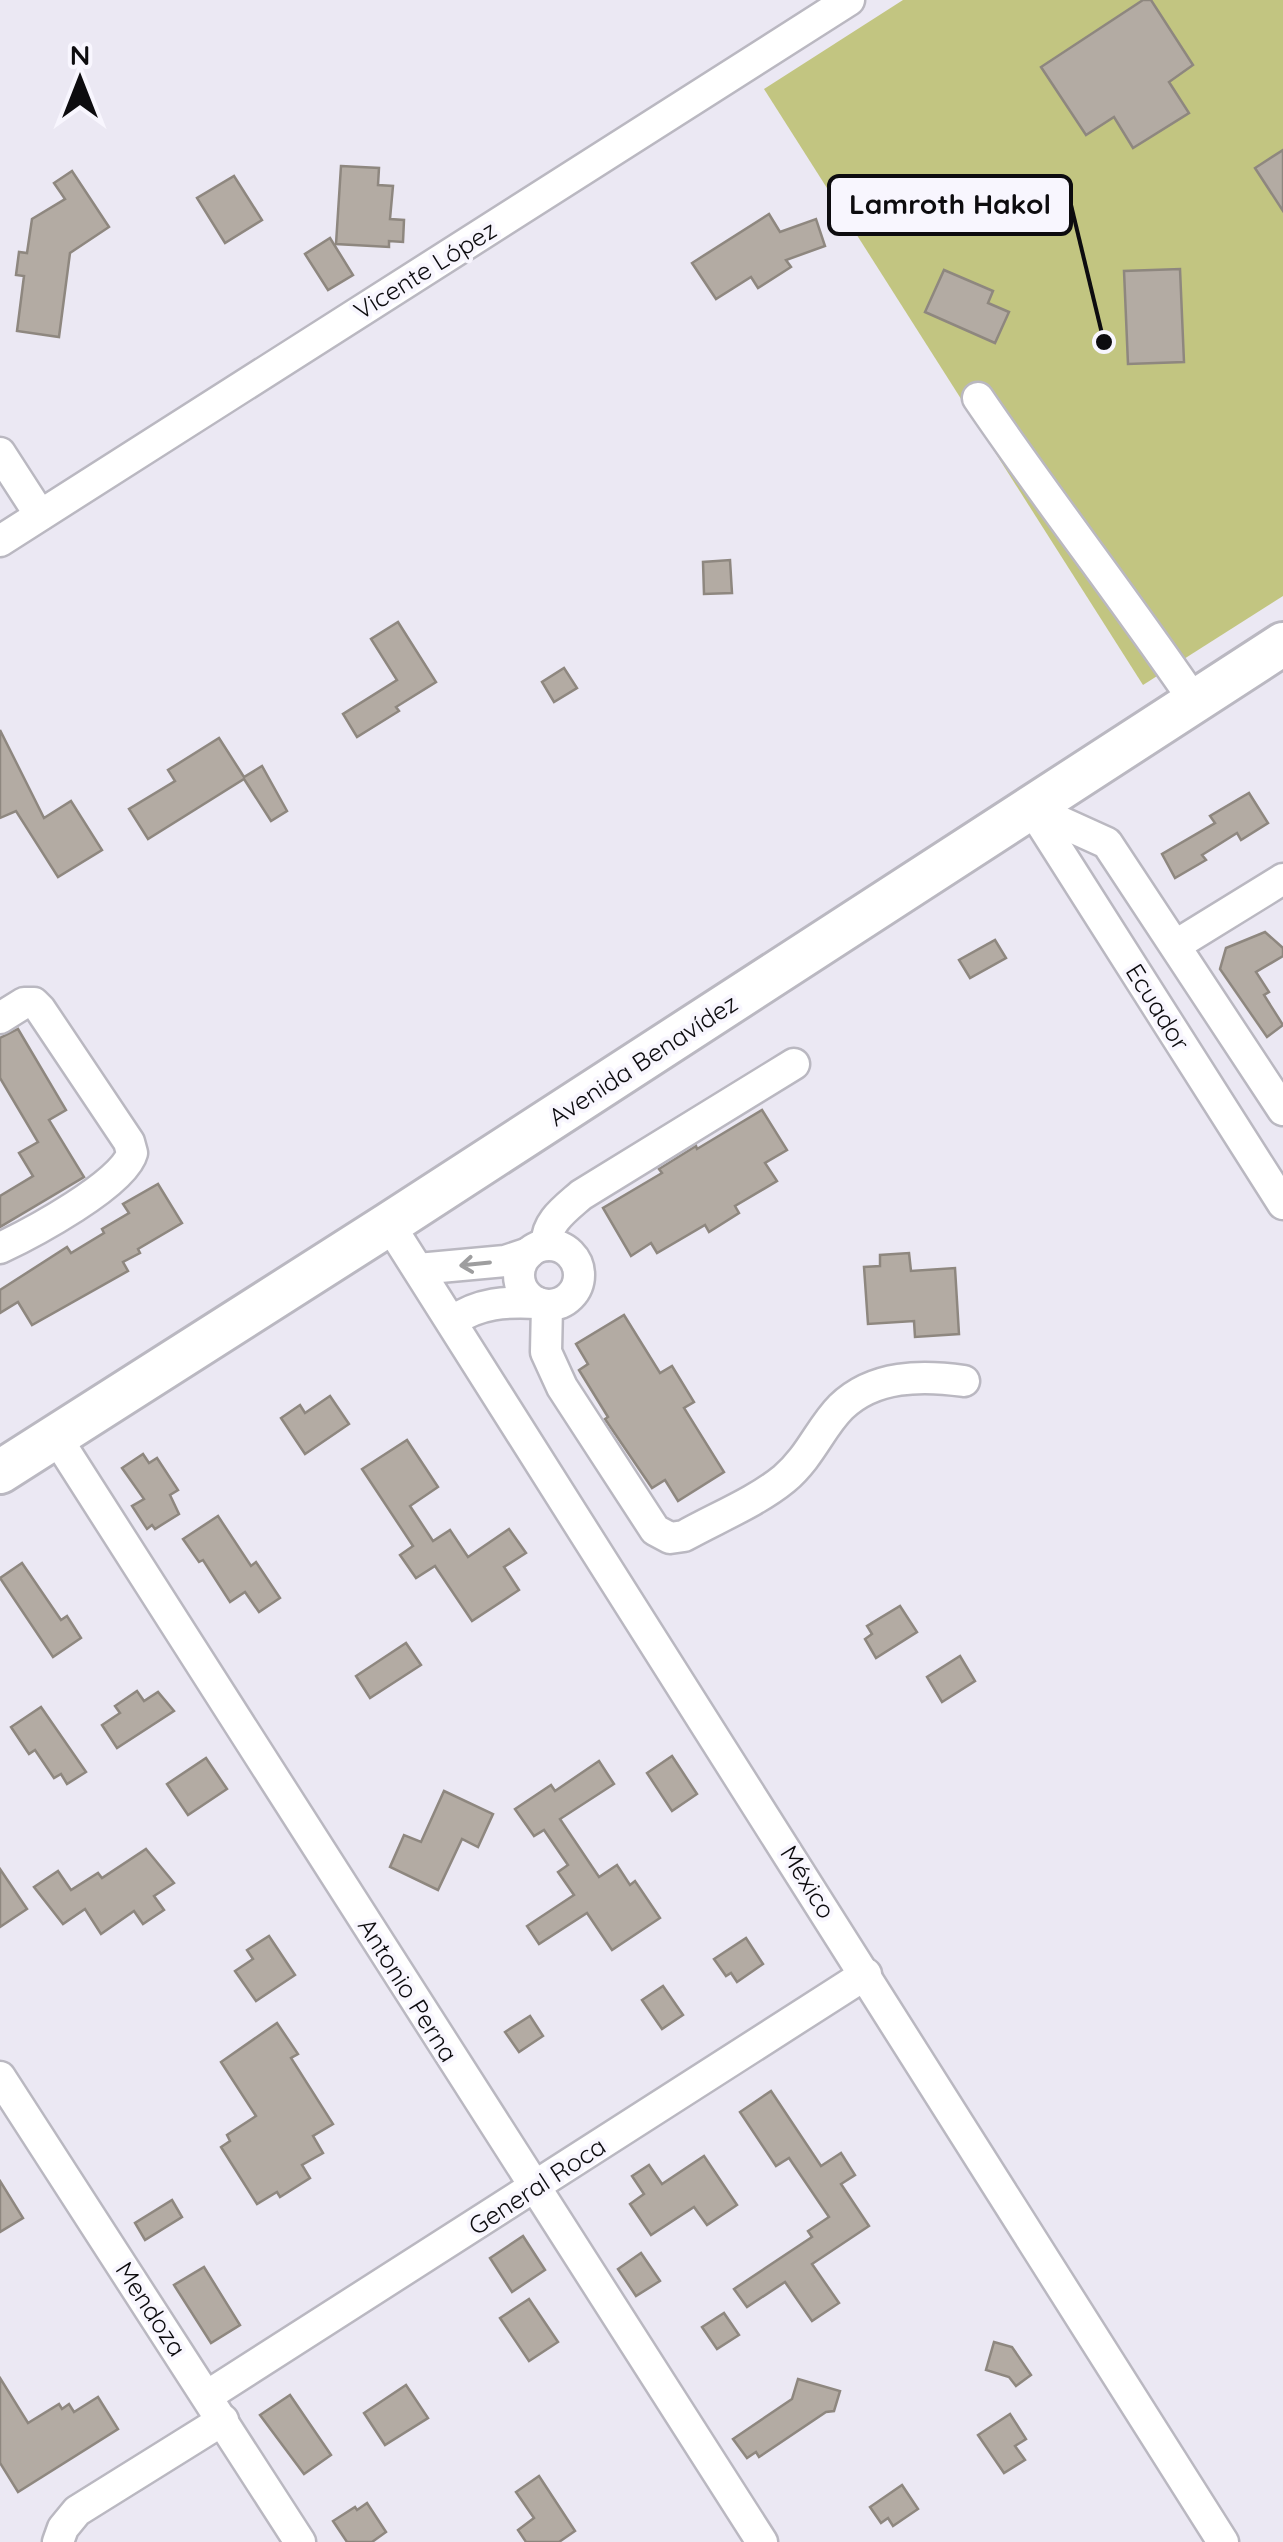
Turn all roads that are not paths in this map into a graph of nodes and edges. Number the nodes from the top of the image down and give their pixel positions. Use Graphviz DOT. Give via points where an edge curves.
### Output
graph roads {
  1 [pos="849,0"];
  2 [pos="978,398"];
  3 [pos="0,453"];
  4 [pos="40,515"];
  5 [pos="0,540"];
  6 [pos="1283,644"];
  7 [pos="1195,702"];
  8 [pos="1032,808"];
  9 [pos="1283,879"];
  10 [pos="1176,944"];
  11 [pos="0,1018"];
  12 [pos="794,1064"];
  13 [pos="1283,1110"];
  14 [pos="1283,1204"];
  15 [pos="389,1224"];
  16 [pos="0,1248"];
  17 [pos="538,1249"];
  18 [pos="418,1269"];
  19 [pos="543,1304"];
  20 [pos="453,1321"];
  21 [pos="964,1381"];
  22 [pos="56,1436"];
  23 [pos="3,1465"];
  24 [pos="866,1974"];
  25 [pos="0,2077"];
  26 [pos="534,2188"];
  27 [pos="215,2408"];
  28 [pos="58,2542"];
  29 [pos="300,2542"];
  30 [pos="762,2542"];
  31 [pos="1223,2542"];
  1 -- 4 [label="street, Vicente López"];
  2 -- 7 [label="street"];
  3 -- 4 [label="street"];
  4 -- 5 [label="street, Vicente López"];
  6 -- 7 [label="main road, Avenida Benavídez"];
  7 -- 8 [label="main road, Avenida Benavídez"];
  8 -- 10 [label="street" via="1106,843"];
  8 -- 14 [label="street, Ecuador"];
  8 -- 15 [label="main road, Avenida Benavídez"];
  9 -- 10 [label="street"];
  10 -- 13 [label="street"];
  11 -- 16 [label="street" via="24,1004 40,1008 132,1153 105,1184 58,1218"];
  12 -- 17 [label="street" via="580,1195"];
  15 -- 18 [label="street, México"];
  15 -- 22 [label="main road, Avenida Benavídez"];
  17 -- 18 [label="street, one-way" via="505,1261"];
  17 -- 19 [label="street" via="520,1270 520,1280 529,1298"];
  17 -- 19 [label="street" via="566,1250 580,1275 566,1300"];
  18 -- 20 [label="street, México"];
  19 -- 20 [label="street" via="469,1309"];
  19 -- 21 [label="street" via="546,1352 562,1387 654,1530 670,1538 782,1481 810,1454 841,1407 865,1392 900,1378"];
  20 -- 24 [label="street, México"];
  22 -- 23 [label="main road, Avenida Benavídez"];
  22 -- 26 [label="street, Antonio Perna"];
  24 -- 26 [label="street, General Roca"];
  24 -- 31 [label="street, México"];
  25 -- 27 [label="street, Mendoza"];
  26 -- 27 [label="street, General Roca"];
  26 -- 30 [label="street, Antonio Perna"];
  27 -- 28 [label="street, General Roca" via="77,2511"];
  27 -- 29 [label="street, Mendoza"];
}
